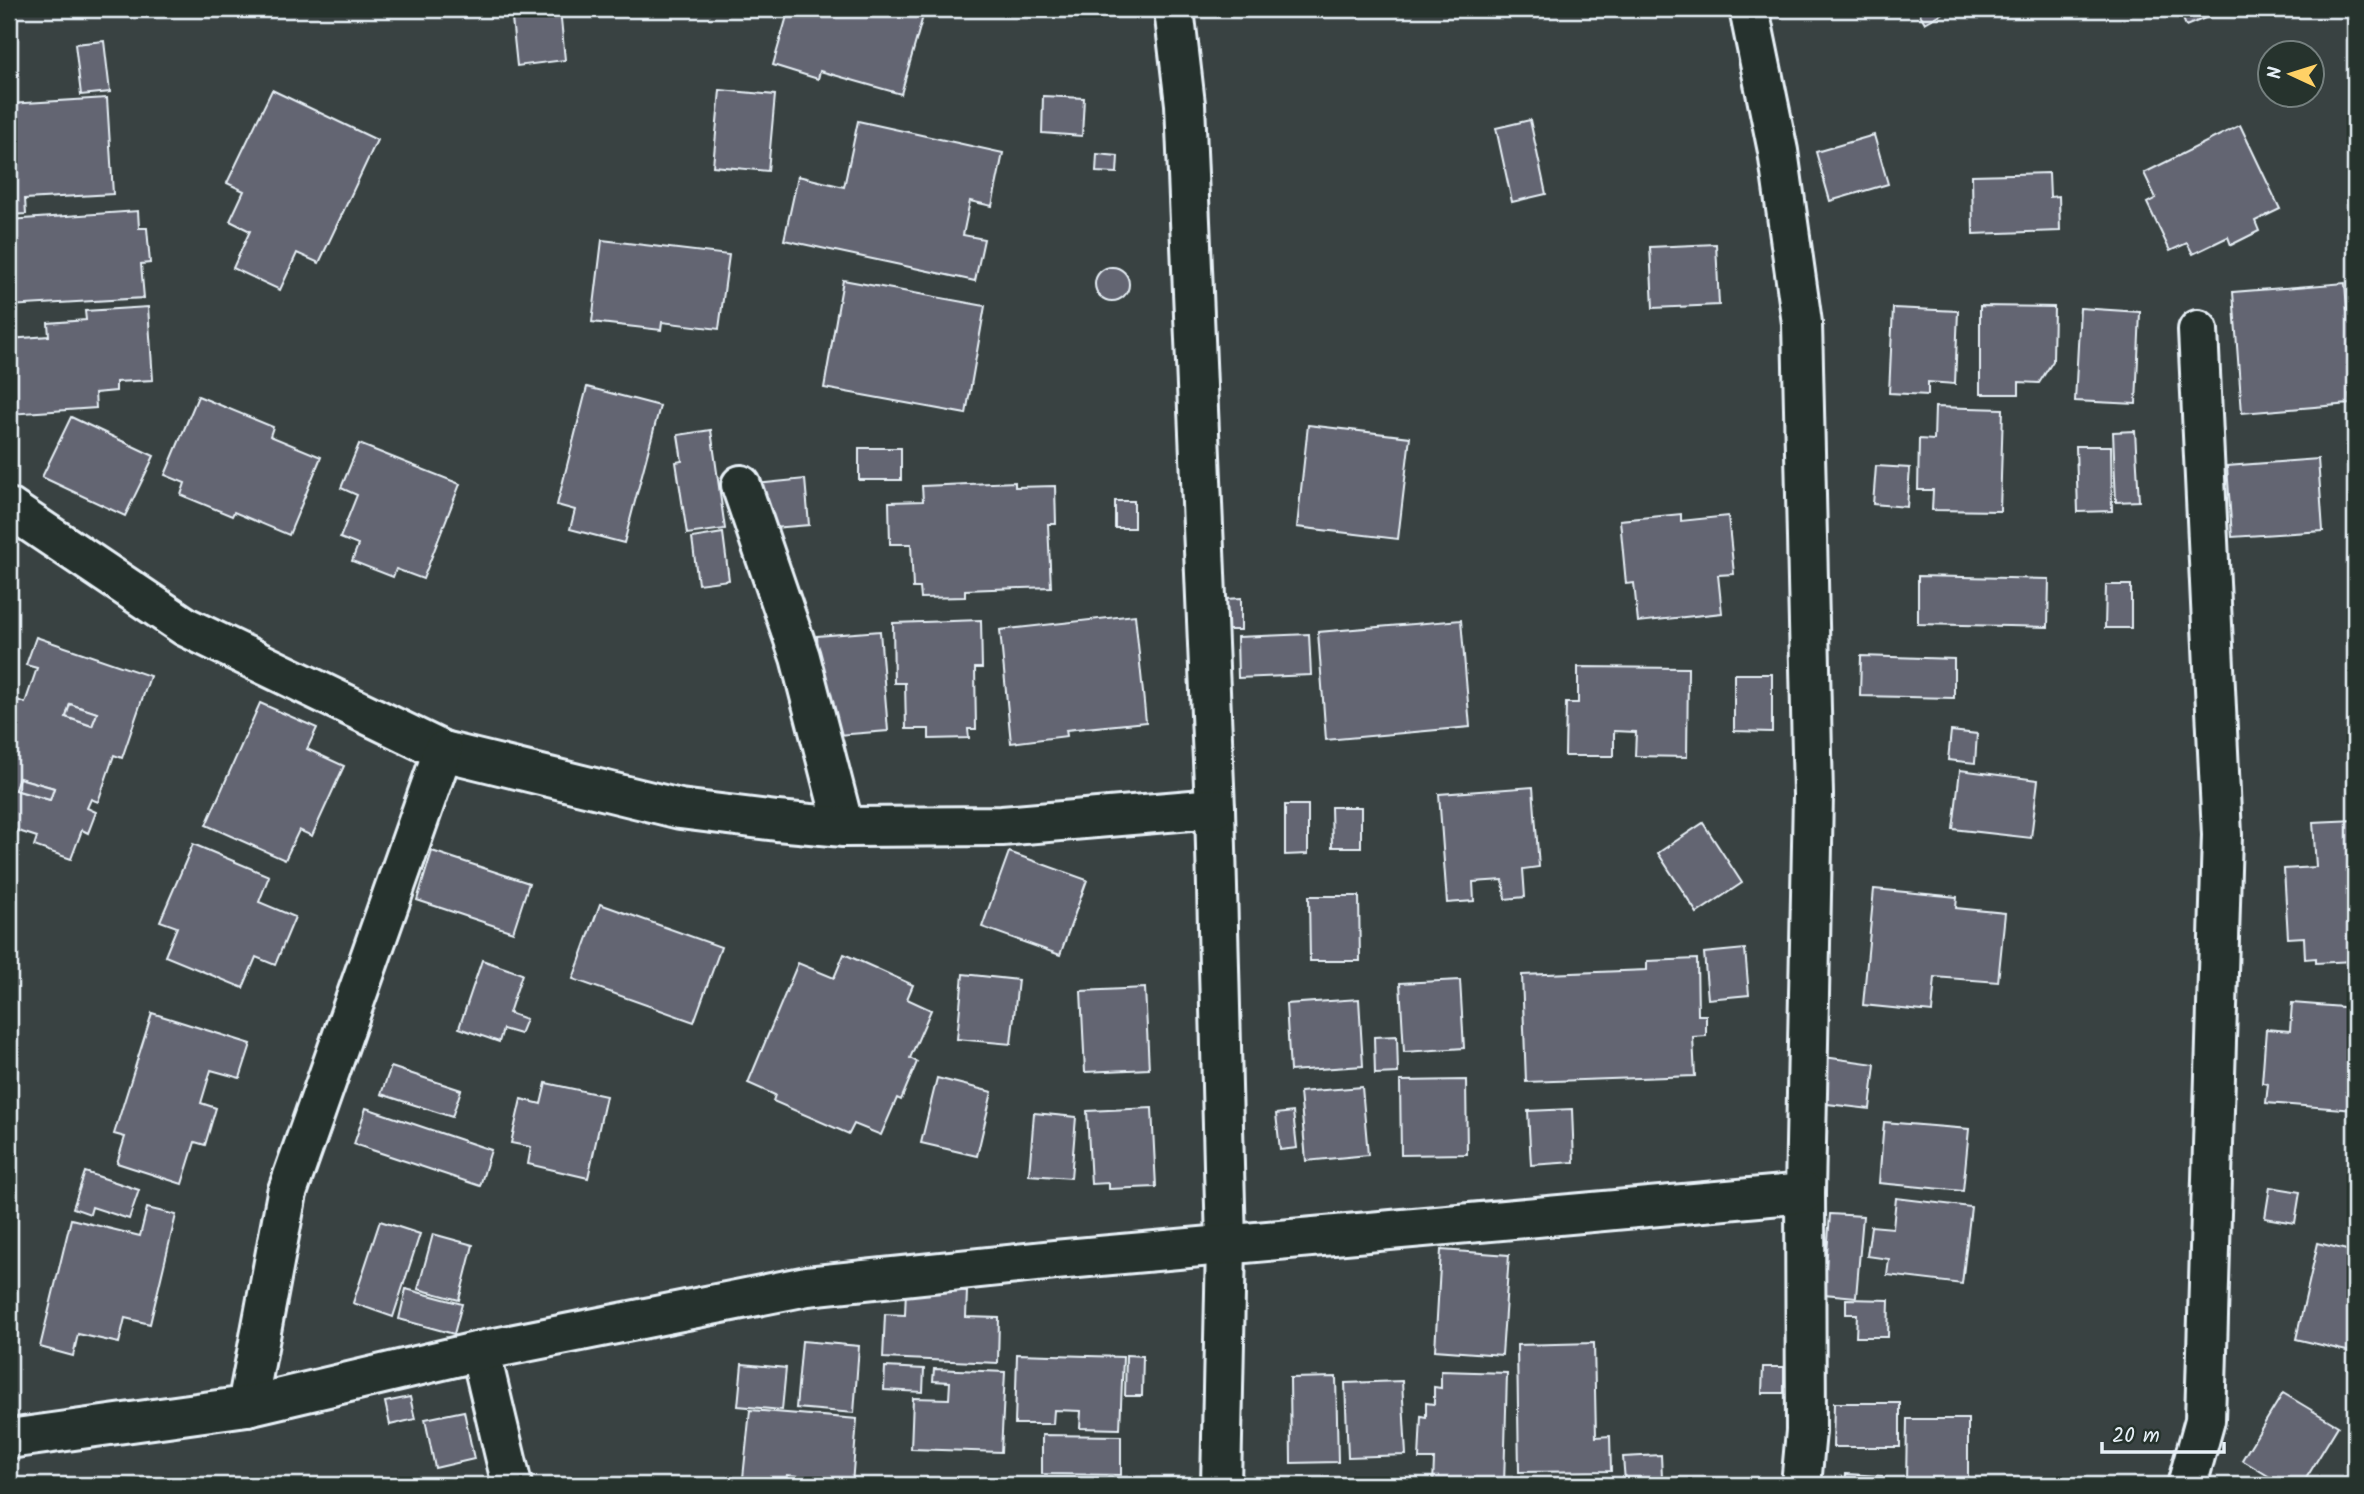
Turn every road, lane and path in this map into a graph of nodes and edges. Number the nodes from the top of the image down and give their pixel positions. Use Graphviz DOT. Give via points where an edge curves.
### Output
graph roads {
  1 [pos="1174,9"];
  2 [pos="1749,9"];
  3 [pos="2198,330"];
  4 [pos="741,485"];
  5 [pos="9,508"];
  6 [pos="443,751"];
  7 [pos="1215,808"];
  8 [pos="844,827"];
  9 [pos="1805,1193"];
  10 [pos="1226,1245"];
  11 [pos="480,1351"];
  12 [pos="247,1406"];
  13 [pos="9,1438"];
  14 [pos="512,1485"];
  15 [pos="1221,1485"];
  16 [pos="1801,1485"];
  17 [pos="2187,1485"];
  1 -- 7 [label="street" via="1185,104"];
  2 -- 9 [label="street" via="1778,151 1802,323 1813,795"];
  3 -- 17 [label="street" via="2222,835 2205,1420"];
  4 -- 8 [label="street" via="800,657"];
  5 -- 6 [label="street" via="186,627"];
  6 -- 8 [label="street" via="680,809"];
  6 -- 12 [label="street" via="287,1193"];
  7 -- 8 [label="street" via="1002,826"];
  7 -- 10 [label="street"];
  9 -- 10 [label="street"];
  9 -- 16 [label="street" via="1806,1431"];
  10 -- 11 [label="street" via="807,1286"];
  10 -- 15 [label="street"];
  11 -- 12 [label="street"];
  11 -- 14 [label="street"];
  12 -- 13 [label="street"];
}
